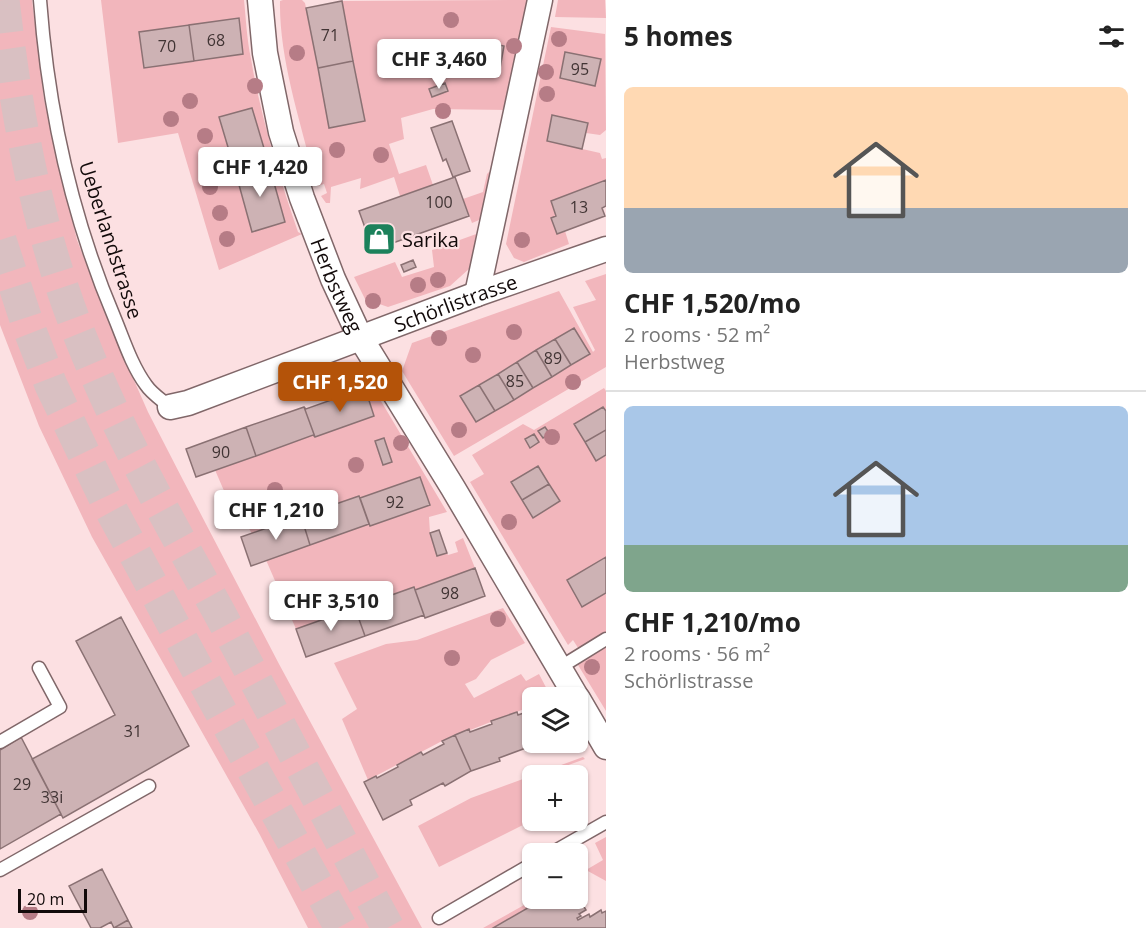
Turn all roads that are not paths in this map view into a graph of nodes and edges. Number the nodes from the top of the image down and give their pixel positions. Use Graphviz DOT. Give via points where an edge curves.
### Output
graph roads {
  1 [pos="39,0"];
  2 [pos="260,0"];
  3 [pos="540,0"];
  4 [pos="606,249"];
  5 [pos="477,294"];
  6 [pos="360,337"];
  7 [pos="170,407"];
  8 [pos="606,639"];
  9 [pos="39,668"];
  10 [pos="559,668"];
  11 [pos="570,687"];
  12 [pos="588,717"];
  13 [pos="0,742"];
  14 [pos="606,747"];
  15 [pos="148,786"];
  16 [pos="606,822"];
  17 [pos="569,843"];
  18 [pos="0,870"];
  19 [pos="522,870"];
  20 [pos="439,918"];
  1 -- 7 [label="lane, Ueberlandstrasse" via="56,126 75,205 108,303 139,372 146,386"];
  2 -- 6 [label="street, Herbstweg" via="265,53 281,132 325,258"];
  3 -- 5 [label="street"];
  4 -- 5 [label="street, Schörlistrasse"];
  5 -- 6 [label="street, Schörlistrasse"];
  6 -- 7 [label="street, Schörlistrasse"];
  6 -- 10 [label="street, Herbstweg"];
  8 -- 10 [label="lane"];
  9 -- 13 [label="lane" via="60,707"];
  10 -- 11 [label="street, Herbstweg"];
  12 -- 14 [label="street, Herbstweg"];
  15 -- 18 [label="lane"];
  16 -- 17 [label="lane"];
  19 -- 20 [label="lane"];
}
